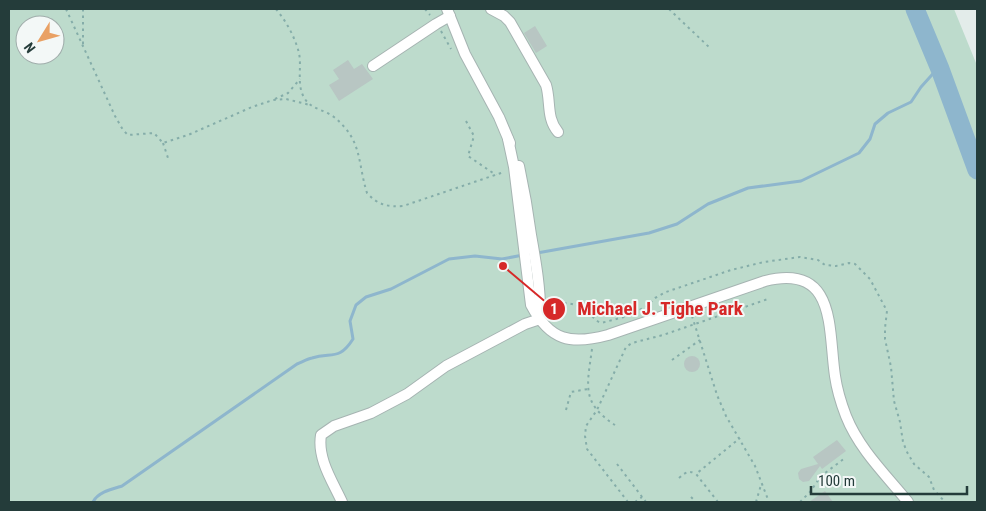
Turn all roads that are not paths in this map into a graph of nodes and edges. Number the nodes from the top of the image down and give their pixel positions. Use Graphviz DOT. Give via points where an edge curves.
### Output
graph roads {
  1 [pos="491,9"];
  2 [pos="448,13"];
  3 [pos="373,66"];
  4 [pos="558,132"];
  5 [pos="508,139"];
  6 [pos="528,245"];
  7 [pos="530,262"];
  8 [pos="540,319"];
  9 [pos="342,502"];
  10 [pos="908,502"];
  1 -- 4 [label="street" via="510,22 546,85 549,116"];
  2 -- 3 [label="street"];
  2 -- 5 [label="street"];
  5 -- 6 [label="street"];
  5 -- 6 [label="street" via="523,184"];
  6 -- 7 [label="street"];
  7 -- 8 [label="street" via="540,304"];
  7 -- 8 [label="street" via="531,305"];
  8 -- 9 [label="street" via="446,366 407,394 371,413 334,426 321,435 321,455"];
  8 -- 10 [label="street" via="563,338 594,339 781,277 798,278 813,286 824,301 835,377 847,418 868,454"];
}
